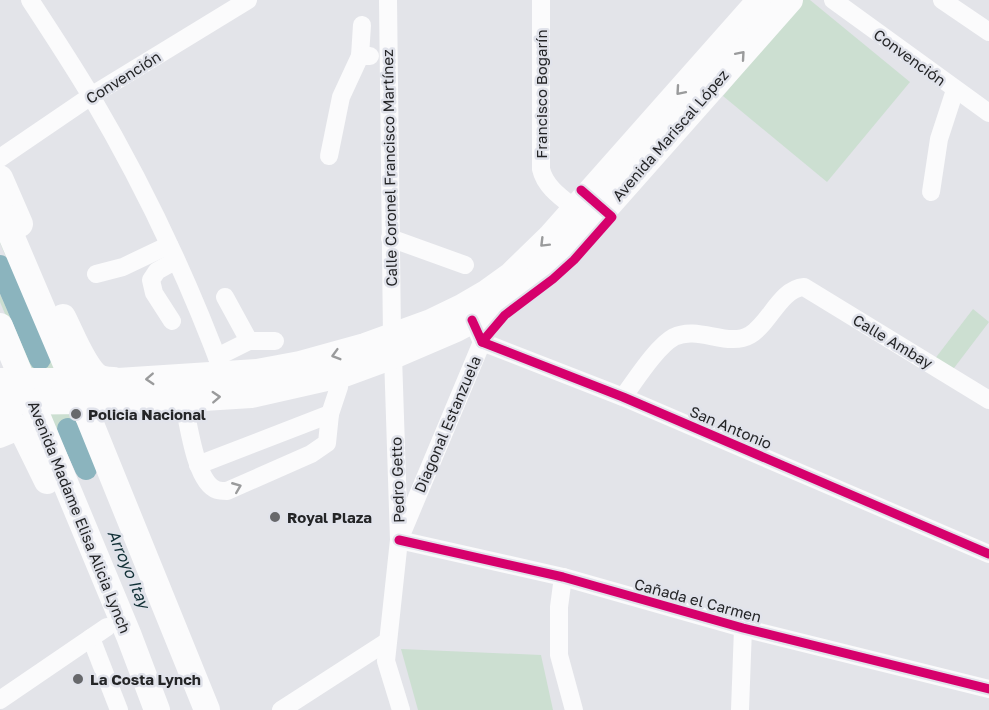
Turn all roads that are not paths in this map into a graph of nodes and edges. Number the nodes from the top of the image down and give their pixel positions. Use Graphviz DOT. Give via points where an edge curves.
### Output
graph roads {
  1 [pos="30,0"];
  2 [pos="248,0"];
  3 [pos="388,0"];
  4 [pos="541,0"];
  5 [pos="760,0"];
  6 [pos="790,0"];
  7 [pos="832,0"];
  8 [pos="942,0"];
  9 [pos="362,25"];
  10 [pos="989,32"];
  11 [pos="387,55"];
  12 [pos="360,56"];
  13 [pos="955,90"];
  14 [pos="91,96"];
  15 [pos="989,113"];
  16 [pos="329,156"];
  17 [pos="0,158"];
  18 [pos="0,178"];
  19 [pos="931,192"];
  20 [pos="0,209"];
  21 [pos="576,209"];
  22 [pos="390,238"];
  23 [pos="172,253"];
  24 [pos="465,265"];
  25 [pos="96,274"];
  26 [pos="225,297"];
  27 [pos="172,321"];
  28 [pos="0,326"];
  29 [pos="477,331"];
  30 [pos="249,341"];
  31 [pos="275,341"];
  32 [pos="393,346"];
  33 [pos="220,366"];
  34 [pos="339,375"];
  35 [pos="0,381"];
  36 [pos="118,381"];
  37 [pos="62,392"];
  38 [pos="622,397"];
  39 [pos="183,399"];
  40 [pos="136,400"];
  41 [pos="989,400"];
  42 [pos="0,402"];
  43 [pos="330,414"];
  44 [pos="0,415"];
  45 [pos="11,434"];
  46 [pos="198,465"];
  47 [pos="399,540"];
  48 [pos="989,554"];
  49 [pos="563,577"];
  50 [pos="743,628"];
  51 [pos="109,634"];
  52 [pos="388,641"];
  53 [pos="989,689"];
  54 [pos="0,700"];
  55 [pos="206,707"];
  56 [pos="118,710"];
  57 [pos="150,710"];
  58 [pos="157,710"];
  59 [pos="281,710"];
  60 [pos="401,710"];
  61 [pos="574,710"];
  62 [pos="740,710"];
  1 -- 14 [label="street"];
  2 -- 14 [label="street, Convención"];
  3 -- 11 [label="street, Calle Coronel Francisco Martínez"];
  4 -- 21 [label="street, Francisco Bogarín" via="540,169 548,185"];
  5 -- 21 [label="highway, Avenida Mariscal López, one-way"];
  29 -- 6 [label="highway, Avenida Mariscal López, one-way" via="591,225"];
  7 -- 13 [label="street, Convención"];
  8 -- 10 [label="street"];
  9 -- 12 [label="street"];
  11 -- 12 [label="street"];
  11 -- 22 [label="street, Calle Coronel Francisco Martínez"];
  12 -- 16 [label="street" via="341,97"];
  13 -- 15 [label="street, Convención"];
  13 -- 19 [label="street" via="939,139"];
  14 -- 17 [label="street, Convención"];
  14 -- 23 [label="street"];
  18 -- 36 [label="highway" via="86,362 101,378"];
  20 -- 55 [label="highway"];
  21 -- 32 [label="highway, Avenida Mariscal López, one-way" via="511,275"];
  22 -- 24 [label="street"];
  22 -- 32 [label="street, Calle Coronel Francisco Martínez"];
  23 -- 25 [label="street"];
  23 -- 27 [label="street" via="151,280 154,293"];
  23 -- 33 [label="street"];
  26 -- 30 [label="street"];
  28 -- 51 [label="highway, Avenida Madame Elisa Alicia Lynch"];
  29 -- 32 [label="highway, Avenida Mariscal López"];
  29 -- 38 [label="street, San Antonio"];
  29 -- 47 [label="street, Diagonal Estanzuela"];
  30 -- 31 [label="street"];
  30 -- 33 [label="street"];
  32 -- 33 [label="highway, one-way" via="257,372"];
  32 -- 34 [label="highway"];
  32 -- 47 [label="street, Pedro Getto"];
  33 -- 36 [label="highway, one-way"];
  39 -- 34 [label="highway, one-way" via="250,394"];
  34 -- 43 [label="street"];
  35 -- 37 [label="highway"];
  36 -- 37 [label="highway"];
  37 -- 40 [label="highway"];
  37 -- 42 [label="highway"];
  38 -- 41 [label="street, Calle Ambay" via="674,337 691,333 732,339 748,336 795,287 804,287"];
  38 -- 48 [label="street, San Antonio"];
  39 -- 40 [label="highway"];
  39 -- 46 [label="street"];
  40 -- 55 [label="highway" via="114,410 110,421 112,436 190,632"];
  43 -- 46 [label="street"];
  46 -- 43 [label="street, one-way" via="216,490 226,491 265,476 327,443"];
  44 -- 45 [label="highway"];
  45 -- 51 [label="highway" via="41,467"];
  47 -- 49 [label="street, Cañada el Carmen"];
  47 -- 52 [label="street, Pedro Getto"];
  49 -- 50 [label="street, Cañada el Carmen"];
  49 -- 61 [label="street" via="559,654"];
  50 -- 53 [label="street, Cañada el Carmen"];
  50 -- 62 [label="street"];
  51 -- 54 [label="street"];
  51 -- 56 [label="street"];
  51 -- 57 [label="highway"];
  51 -- 58 [label="highway, Avenida Madame Elisa Alicia Lynch"];
  52 -- 59 [label="street"];
  52 -- 60 [label="street, Pedro Getto" via="386,661"];
}
